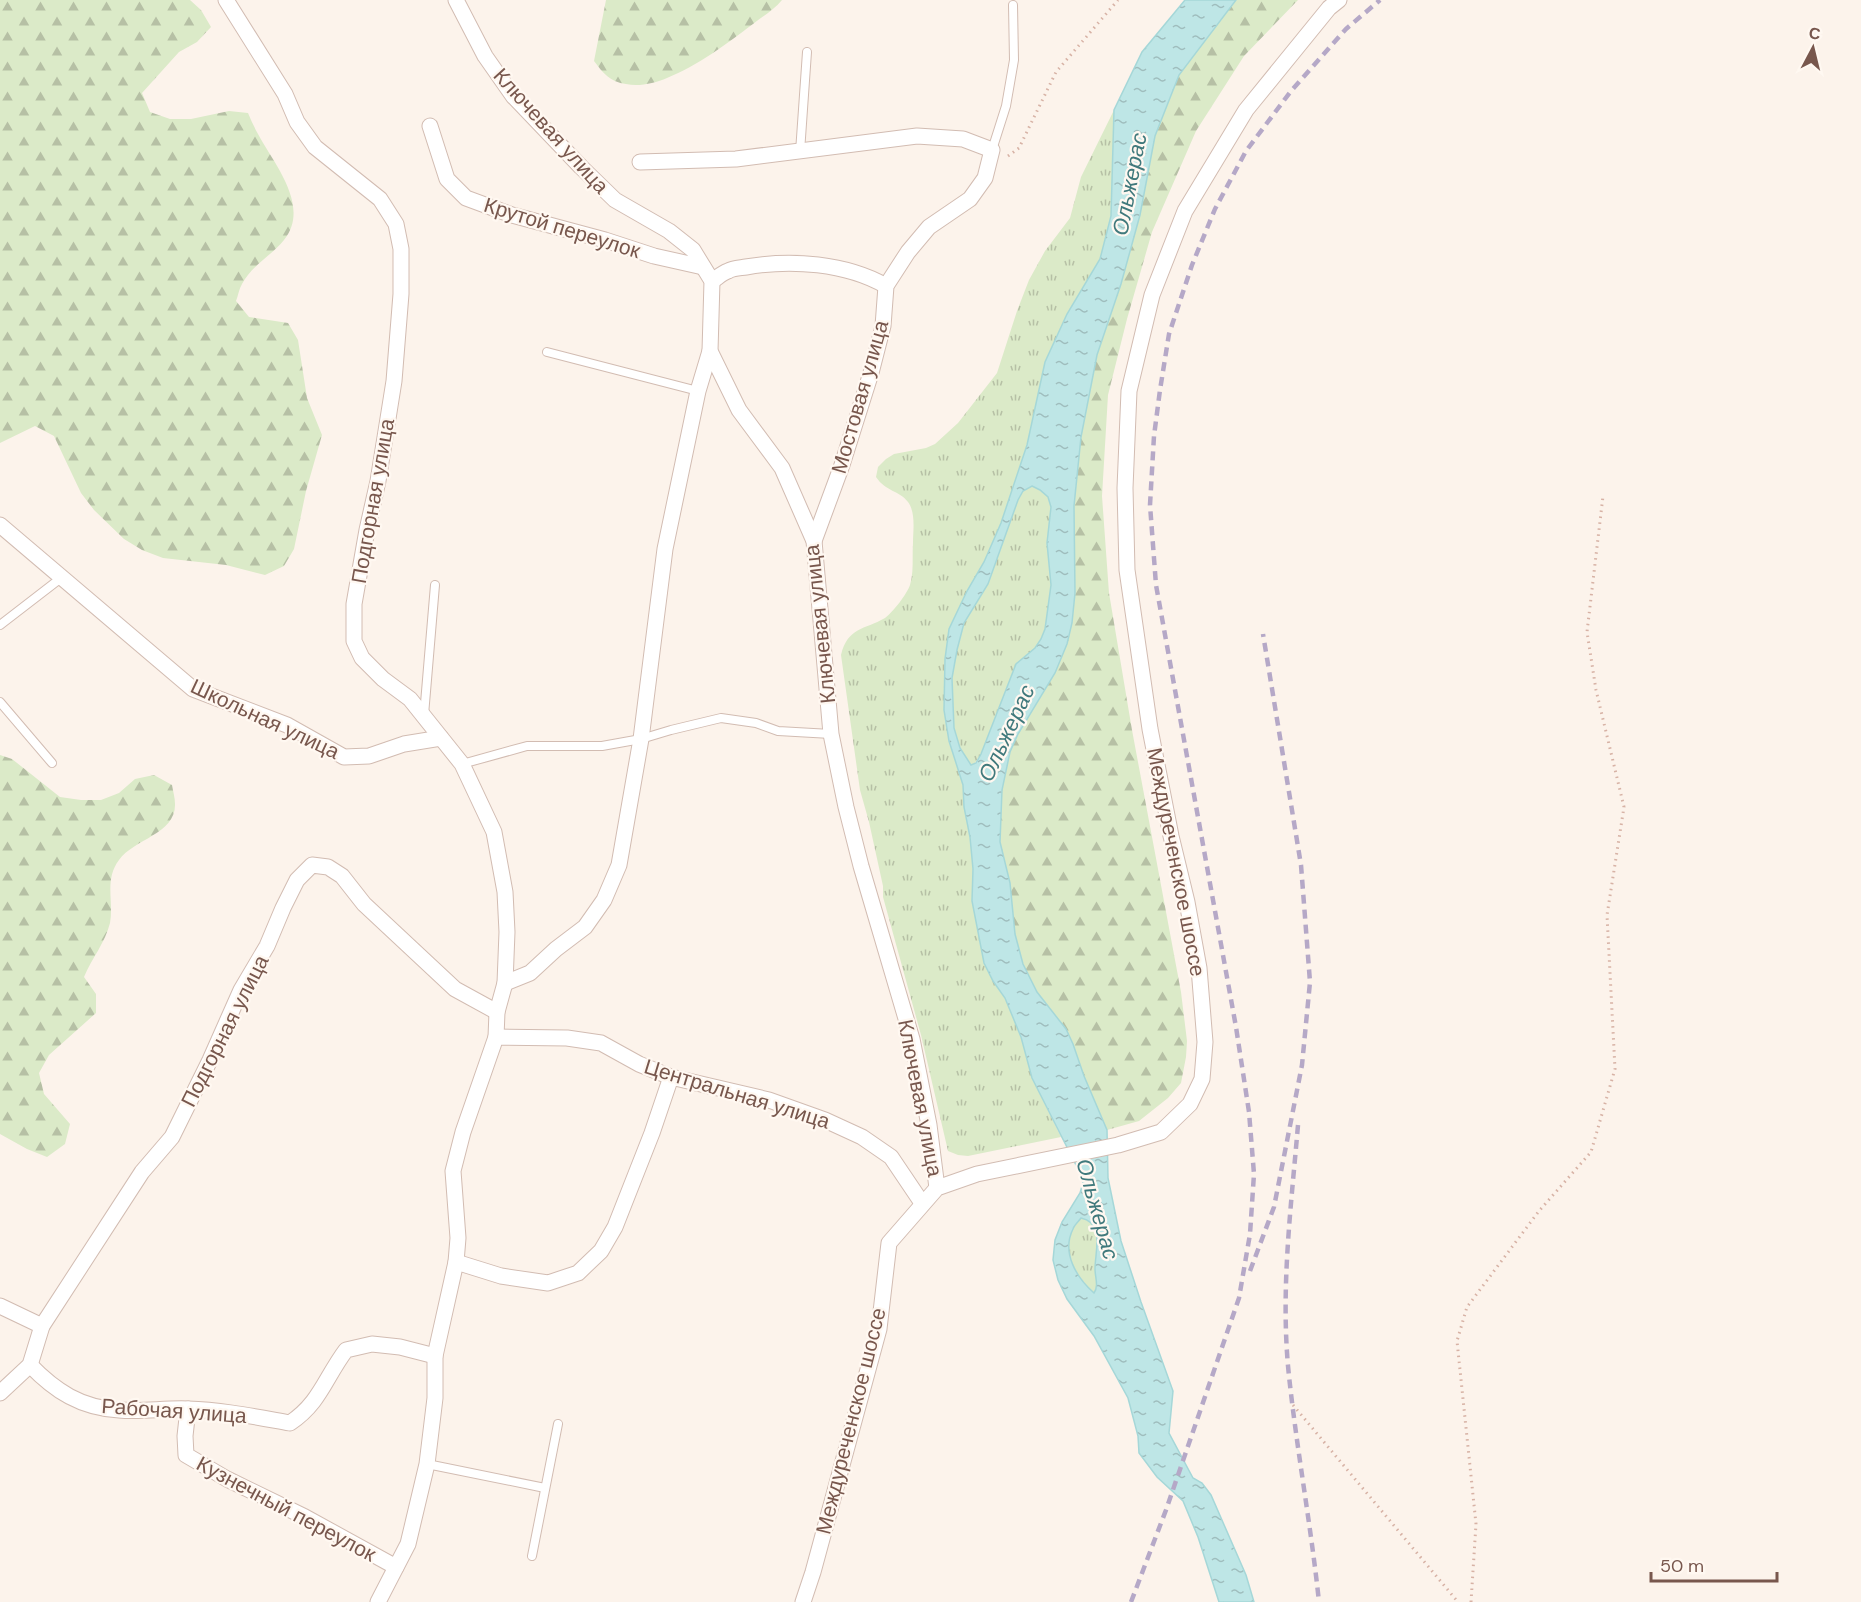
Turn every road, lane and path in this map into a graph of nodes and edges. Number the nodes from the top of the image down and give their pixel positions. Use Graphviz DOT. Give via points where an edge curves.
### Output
graph roads {
  1 [pos="226,0"];
  2 [pos="456,0"];
  3 [pos="1118,0"];
  4 [pos="1338,0"];
  5 [pos="1013,4"];
  6 [pos="807,52"];
  7 [pos="430,126"];
  8 [pos="992,150"];
  9 [pos="800,152"];
  10 [pos="640,162"];
  11 [pos="703,267"];
  12 [pos="712,281"];
  13 [pos="886,286"];
  14 [pos="710,351"];
  15 [pos="547,352"];
  16 [pos="698,391"];
  17 [pos="1603,496"];
  18 [pos="0,525"];
  19 [pos="814,541"];
  20 [pos="61,578"];
  21 [pos="435,585"];
  22 [pos="0,626"];
  23 [pos="0,702"];
  24 [pos="424,716"];
  25 [pos="831,734"];
  26 [pos="441,738"];
  27 [pos="641,739"];
  28 [pos="52,763"];
  29 [pos="462,764"];
  30 [pos="505,983"];
  31 [pos="497,1012"];
  32 [pos="496,1037"];
  33 [pos="671,1077"];
  34 [pos="937,1188"];
  35 [pos="922,1203"];
  36 [pos="456,1262"];
  37 [pos="0,1306"];
  38 [pos="42,1326"];
  39 [pos="435,1356"];
  40 [pos="30,1365"];
  41 [pos="0,1392"];
  42 [pos="1293,1405"];
  43 [pos="188,1409"];
  44 [pos="558,1424"];
  45 [pos="427,1464"];
  46 [pos="545,1488"];
  47 [pos="532,1556"];
  48 [pos="396,1567"];
  49 [pos="378,1602"];
  50 [pos="803,1602"];
  51 [pos="1458,1602"];
  52 [pos="1471,1602"];
  1 -- 24 [label="street, Подгорная улица" via="315,147 380,199 396,224 401,249 401,294 394,381 354,604 354,641 362,658"];
  2 -- 11 [label="street, Ключевая улица" via="485,56 513,96 615,200 669,231 693,250"];
  3 -- 8 [label="path" via="1056,72 1019,148 1006,156"];
  4 -- 34 [label="street, Междуреченское шоссе" via="1246,110 1185,211 1152,295 1130,391 1125,488 1127,570 1150,729 1198,968 1205,1042 1202,1079 1190,1104 1161,1132 1118,1145 977,1174"];
  5 -- 8 [label="lane" via="1014,60 1006,106"];
  6 -- 9 [label="lane"];
  7 -- 11 [label="street, Крутой переулок" via="447,179 466,198 654,256"];
  8 -- 9 [label="street" via="963,139 917,136"];
  8 -- 13 [label="street" via="984,178 970,199 929,227"];
  9 -- 10 [label="street"];
  11 -- 12 [label="street, Ключевая улица"];
  12 -- 13 [label="street" via="729,270 760,264 812,264 849,271"];
  12 -- 14 [label="street, Ключевая улица"];
  13 -- 19 [label="street, Мостовая улица" via="883,326 871,373"];
  14 -- 16 [label="street"];
  14 -- 19 [label="street, Ключевая улица" via="739,410 782,468"];
  15 -- 16 [label="lane"];
  16 -- 27 [label="street" via="664,549"];
  17 -- 52 [label="path" via="1587,633 1596,690 1624,807 1607,915 1615,1069 1591,1152 1539,1211 1467,1308 1457,1341 1476,1524"];
  18 -- 20 [label="street, Школьная улица"];
  19 -- 25 [label="street, Ключевая улица"];
  20 -- 22 [label="lane"];
  20 -- 26 [label="street, Школьная улица" via="193,689 288,725 344,757 369,756 404,744"];
  21 -- 24 [label="lane"];
  23 -- 28 [label="lane"];
  24 -- 26 [label="street, Подгорная улица"];
  25 -- 27 [label="lane" via="778,731 721,718"];
  25 -- 34 [label="street, Ключевая улица" via="861,866 912,1039"];
  26 -- 29 [label="street, Подгорная улица"];
  27 -- 29 [label="lane" via="602,746 526,746"];
  27 -- 30 [label="street" via="619,865 604,900 585,927 530,973"];
  29 -- 30 [label="street, Подгорная улица" via="495,832 505,892"];
  30 -- 31 [label="street, Подгорная улица"];
  31 -- 32 [label="street, Подгорная улица"];
  31 -- 38 [label="street, Подгорная улица" via="455,989 364,904 342,876 328,867 312,865 297,880 172,1137 142,1172"];
  32 -- 33 [label="street, Центральная улица" via="567,1038 601,1043"];
  32 -- 36 [label="street" via="453,1172"];
  33 -- 35 [label="street, Центральная улица" via="769,1100 862,1137 891,1157"];
  33 -- 36 [label="street" via="615,1227 601,1251 578,1273 548,1283 501,1276"];
  34 -- 35 [label="street, Междуреченское шоссе"];
  35 -- 50 [label="street, Междуреченское шоссе" via="889,1243 879,1329"];
  36 -- 39 [label="street"];
  37 -- 38 [label="street"];
  38 -- 40 [label="street, Подгорная улица"];
  39 -- 43 [label="street, Рабочая улица" via="372,1344 346,1350 316,1400 290,1423"];
  39 -- 45 [label="street" via="435,1398"];
  40 -- 41 [label="street"];
  40 -- 43 [label="street, Рабочая улица" via="65,1395 86,1404 118,1410"];
  42 -- 51 [label="path"];
  43 -- 48 [label="street, Кузнечный переулок" via="186,1455"];
  44 -- 46 [label="lane"];
  45 -- 46 [label="lane"];
  45 -- 48 [label="street" via="408,1544"];
  46 -- 47 [label="lane"];
  48 -- 49 [label="street"];
}
